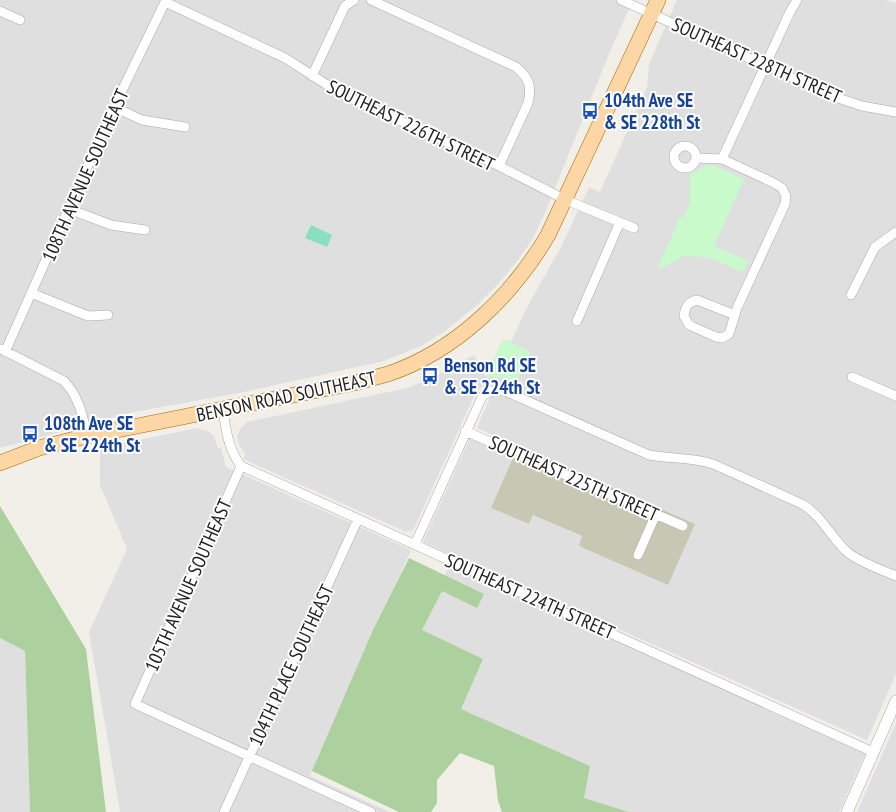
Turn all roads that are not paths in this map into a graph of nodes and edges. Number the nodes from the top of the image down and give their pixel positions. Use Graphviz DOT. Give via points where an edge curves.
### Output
graph roads {
  1 [pos="354,0"];
  2 [pos="370,0"];
  3 [pos="622,0"];
  4 [pos="797,0"];
  5 [pos="166,1"];
  6 [pos="655,7"];
  7 [pos="0,11"];
  8 [pos="20,20"];
  9 [pos="765,65"];
  10 [pos="312,76"];
  11 [pos="114,107"];
  12 [pos="896,112"];
  13 [pos="185,127"];
  14 [pos="696,158"];
  15 [pos="722,159"];
  16 [pos="499,166"];
  17 [pos="566,200"];
  18 [pos="69,209"];
  19 [pos="620,222"];
  20 [pos="634,228"];
  21 [pos="145,230"];
  22 [pos="896,232"];
  23 [pos="32,293"];
  24 [pos="851,295"];
  25 [pos="108,314"];
  26 [pos="735,315"];
  27 [pos="576,321"];
  28 [pos="3,350"];
  29 [pos="852,377"];
  30 [pos="896,396"];
  31 [pos="222,410"];
  32 [pos="465,431"];
  33 [pos="87,436"];
  34 [pos="0,463"];
  35 [pos="241,466"];
  36 [pos="656,514"];
  37 [pos="358,519"];
  38 [pos="683,526"];
  39 [pos="416,544"];
  40 [pos="638,555"];
  41 [pos="896,576"];
  42 [pos="896,701"];
  43 [pos="873,752"];
  44 [pos="249,756"];
  45 [pos="365,811"];
  46 [pos="224,812"];
  47 [pos="847,812"];
  1 -- 10 [label="street" via="345,6"];
  2 -- 16 [label="street" via="516,67 525,75 530,93 528,103"];
  3 -- 6 [label="street, SOUTHEAST 228TH STREET"];
  4 -- 9 [label="street"];
  5 -- 10 [label="street, SOUTHEAST 226TH STREET" via="285,58"];
  5 -- 11 [label="street, 108TH AVENUE SOUTHEAST"];
  6 -- 9 [label="street, SOUTHEAST 228TH STREET"];
  6 -- 17 [label="main road, BENSON ROAD SOUTHEAST"];
  7 -- 8 [label="street"];
  9 -- 12 [label="street, SOUTHEAST 228TH STREET" via="862,106"];
  9 -- 15 [label="street"];
  10 -- 16 [label="street, SOUTHEAST 226TH STREET" via="343,96"];
  11 -- 13 [label="street" via="142,120"];
  11 -- 18 [label="street, 108TH AVENUE SOUTHEAST"];
  14 -- 15 [label="street"];
  15 -- 26 [label="street" via="774,183 786,196 786,204"];
  16 -- 17 [label="street, SOUTHEAST 226TH STREET"];
  17 -- 19 [label="street, SOUTHEAST 226TH STREET"];
  17 -- 31 [label="main road, BENSON ROAD SOUTHEAST" via="535,258 518,281 457,338 389,373"];
  18 -- 21 [label="street" via="111,226"];
  18 -- 23 [label="street, 108TH AVENUE SOUTHEAST"];
  19 -- 20 [label="street, SOUTHEAST 226TH STREET"];
  19 -- 27 [label="street"];
  22 -- 24 [label="street" via="875,247"];
  23 -- 25 [label="street" via="88,316"];
  23 -- 28 [label="street, 108TH AVENUE SOUTHEAST"];
  26 -- 26 [label="street" via="693,300 684,316 689,325 722,338 729,334"];
  28 -- 33 [label="street" via="52,374 70,387 80,405"];
  29 -- 30 [label="street"];
  31 -- 33 [label="main road, BENSON ROAD SOUTHEAST"];
  31 -- 35 [label="street" via="228,441"];
  32 -- 36 [label="street, SOUTHEAST 225TH STREET"];
  32 -- 39 [label="street"];
  32 -- 41 [label="street" via="482,397 493,390 505,391 649,455 707,462 802,504 814,512 847,551"];
  33 -- 34 [label="main road, BENSON ROAD SOUTHEAST"];
  35 -- 37 [label="street, SOUTHEAST 224TH STREET"];
  35 -- 44 [label="street, 105TH AVENUE SOUTHEAST" via="135,704"];
  36 -- 38 [label="street, SOUTHEAST 225TH STREET"];
  36 -- 40 [label="street"];
  37 -- 39 [label="street, SOUTHEAST 224TH STREET"];
  37 -- 44 [label="street, 104TH PLACE SOUTHEAST"];
  39 -- 43 [label="street, SOUTHEAST 224TH STREET"];
  42 -- 43 [label="street"];
  43 -- 47 [label="street"];
  44 -- 45 [label="street"];
  44 -- 46 [label="street, 104TH PLACE SOUTHEAST"];
}
